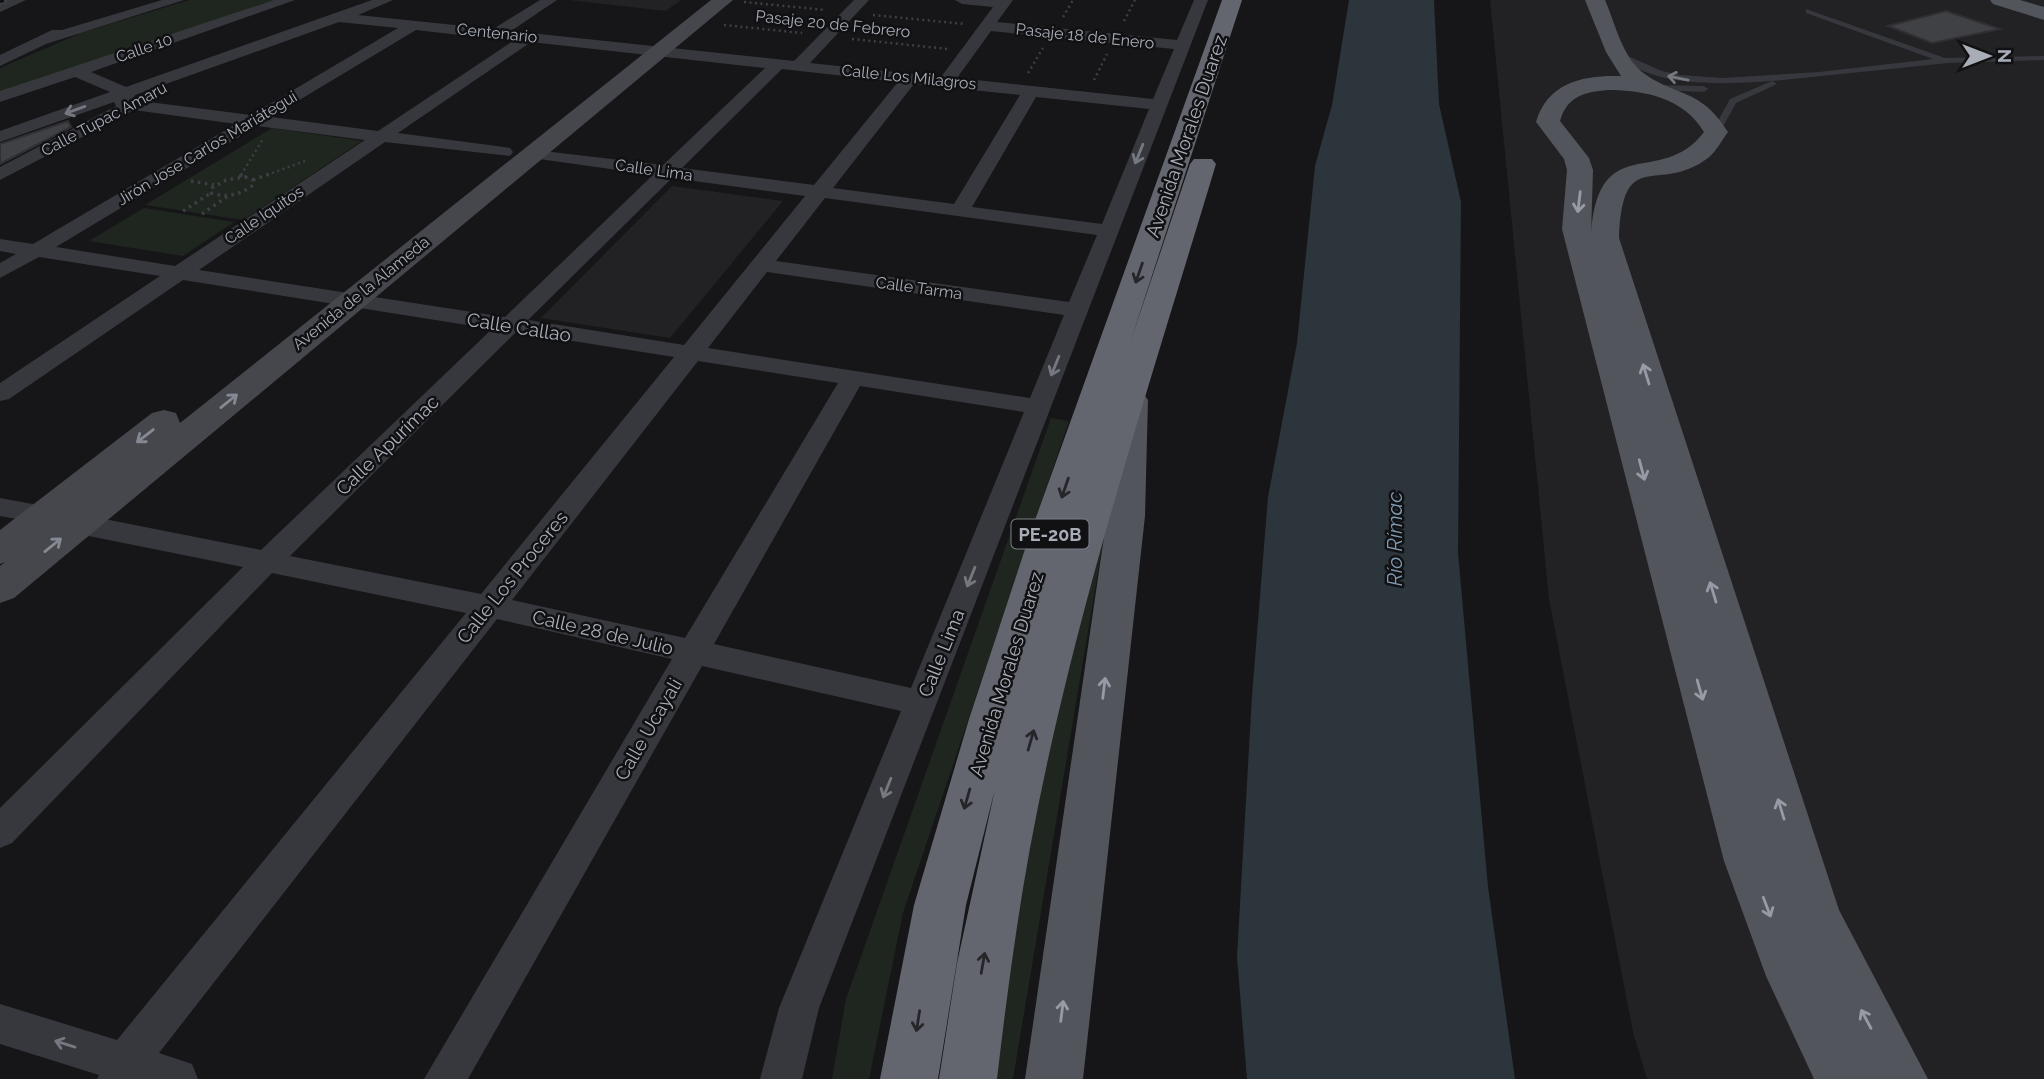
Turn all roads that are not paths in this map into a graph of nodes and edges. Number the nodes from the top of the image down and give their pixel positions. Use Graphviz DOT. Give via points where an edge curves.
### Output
graph roads {
  1 [pos="19,0"];
  2 [pos="127,0"];
  3 [pos="177,0"];
  4 [pos="288,0"];
  5 [pos="386,0"];
  6 [pos="550,0"];
  7 [pos="723,0"];
  8 [pos="862,0"];
  9 [pos="962,0"];
  10 [pos="1201,0"];
  11 [pos="1232,0"];
  12 [pos="1254,0"];
  13 [pos="1576,0"];
  14 [pos="1595,0"];
  15 [pos="2000,0"];
  16 [pos="1004,2"];
  17 [pos="0,8"];
  18 [pos="697,11"];
  19 [pos="1809,11"];
  20 [pos="2044,14"];
  21 [pos="336,17"];
  22 [pos="414,25"];
  23 [pos="987,26"];
  24 [pos="498,33"];
  25 [pos="529,37"];
  26 [pos="41,41"];
  27 [pos="1183,45"];
  28 [pos="648,49"];
  29 [pos="1620,56"];
  30 [pos="2044,58"];
  31 [pos="0,61"];
  32 [pos="1948,62"];
  33 [pos="789,64"];
  34 [pos="75,71"];
  35 [pos="1800,76"];
  36 [pos="910,78"];
  37 [pos="1770,78"];
  38 [pos="946,82"];
  39 [pos="1583,86"];
  40 [pos="1660,88"];
  41 [pos="1031,91"];
  42 [pos="0,97"];
  43 [pos="127,99"];
  44 [pos="1159,105"];
  45 [pos="253,121"];
  46 [pos="1716,132"];
  47 [pos="0,137"];
  48 [pos="379,138"];
  49 [pos="1562,139"];
  50 [pos="518,153"];
  51 [pos="1670,164"];
  52 [pos="668,172"];
  53 [pos="0,174"];
  54 [pos="818,192"];
  55 [pos="960,211"];
  56 [pos="1109,231"];
  57 [pos="0,245"];
  58 [pos="36,251"];
  59 [pos="760,265"];
  60 [pos="0,272"];
  61 [pos="178,273"];
  62 [pos="321,296"];
  63 [pos="352,301"];
  64 [pos="1077,310"];
  65 [pos="510,326"];
  66 [pos="689,355"];
  67 [pos="852,379"];
  68 [pos="1132,393"];
  69 [pos="0,394"];
  70 [pos="1039,407"];
  71 [pos="0,507"];
  72 [pos="44,515"];
  73 [pos="79,524"];
  74 [pos="0,550"];
  75 [pos="268,560"];
  76 [pos="0,588"];
  77 [pos="488,606"];
  78 [pos="692,653"];
  79 [pos="921,703"];
  80 [pos="0,832"];
  81 [pos="0,1024"];
  82 [pos="121,1071"];
  83 [pos="177,1079"];
  84 [pos="445,1079"];
  85 [pos="781,1079"];
  86 [pos="909,1079"];
  87 [pos="968,1079"];
  88 [pos="1054,1079"];
  89 [pos="1844,1079"];
  90 [pos="1899,1079"];
  1 -- 17 [label="street"];
  2 -- 26 [label="street"];
  3 -- 26 [label="street"];
  4 -- 34 [label="street, Calle 10"];
  5 -- 21 [label="street, Calle Tupac Amaru"];
  6 -- 24 [label="street"];
  7 -- 18 [label="street, Avenida de la Alameda"];
  8 -- 33 [label="street, Calle Apurímac" via="827,36"];
  9 -- 16 [label="street"];
  10 -- 27 [label="street, Calle Lima"];
  11 -- 86 [label="highway, Avenida Morales Duarez / PE-20B, one-way" via="991,719 940,905"];
  12 -- 68 [label="highway, Avenida Morales Duarez / PE-20B"];
  13 -- 39 [label="main road" via="1601,66"];
  14 -- 29 [label="main road"];
  15 -- 20 [label="main road"];
  16 -- 23 [label="street"];
  18 -- 28 [label="street, Avenida de la Alameda"];
  19 -- 32 [label="lane"];
  21 -- 22 [label="street, Centenario"];
  21 -- 43 [label="street, Calle Tupac Amaru" via="208,62"];
  22 -- 24 [label="street, Centenario"];
  22 -- 45 [label="street, Jirón Jose Carlos Mariátegui"];
  23 -- 27 [label="street, Pasaje 18 de Enero"];
  23 -- 38 [label="street"];
  24 -- 25 [label="street, Centenario"];
  25 -- 28 [label="street, Centenario"];
  25 -- 48 [label="street, Calle Iquitos"];
  26 -- 31 [label="street"];
  27 -- 44 [label="street, Calle Lima"];
  28 -- 33 [label="street, Calle Los Milagros"];
  28 -- 50 [label="street, Avenida de la Alameda"];
  37 -- 29 [label="lane, one-way" via="1681,79 1640,68"];
  29 -- 40 [label="main road" via="1624,66"];
  30 -- 32 [label="lane"];
  32 -- 35 [label="lane"];
  33 -- 36 [label="street, Calle Los Milagros"];
  33 -- 52 [label="street, Calle Apurímac"];
  34 -- 42 [label="street, Calle 10"];
  34 -- 43 [label="street, Calle Lima"];
  35 -- 37 [label="lane"];
  35 -- 46 [label="lane" via="1752,90 1733,101"];
  36 -- 38 [label="street, Calle Los Milagros"];
  36 -- 54 [label="street, Calle Los Proceres"];
  37 -- 40 [label="lane" via="1716,89"];
  38 -- 41 [label="street, Calle Los Milagros"];
  39 -- 40 [label="main road" via="1618,82"];
  39 -- 49 [label="main road" via="1564,94 1550,109 1548,122"];
  40 -- 46 [label="main road" via="1700,109"];
  41 -- 44 [label="street, Calle Los Milagros"];
  41 -- 55 [label="street"];
  43 -- 45 [label="street, Calle Lima"];
  43 -- 47 [label="street, Calle Tupac Amaru, one-way"];
  43 -- 53 [label="street, Calle Tupac Amaru"];
  44 -- 56 [label="street, Calle Lima, one-way"];
  45 -- 48 [label="street, Calle Lima"];
  45 -- 58 [label="street, Jirón Jose Carlos Mariátegui"];
  46 -- 51 [label="main road" via="1697,156"];
  48 -- 50 [label="street, Calle Lima"];
  48 -- 61 [label="street, Calle Iquitos"];
  49 -- 51 [label="main road" via="1603,158"];
  49 -- 89 [label="main road, one-way" via="1580,170 1576,229 1749,861 1793,976"];
  50 -- 52 [label="street, Calle Lima"];
  50 -- 62 [label="street, Avenida de la Alameda"];
  50 -- 63 [label="street, Avenida de la Alameda"];
  90 -- 51 [label="main road, one-way" via="1816,918 1605,239 1605,207 1612,185 1634,173"];
  52 -- 54 [label="street, Calle Lima"];
  52 -- 65 [label="street, Calle Apurímac"];
  54 -- 55 [label="street, Calle Lima"];
  54 -- 59 [label="street, Calle Los Proceres"];
  55 -- 56 [label="street, Calle Lima"];
  56 -- 64 [label="street, Calle Lima"];
  57 -- 58 [label="street, Calle Callao"];
  58 -- 60 [label="street, Jirón Jose Carlos Mariátegui"];
  58 -- 61 [label="street, Calle Callao"];
  59 -- 64 [label="street, Calle Tarma"];
  59 -- 66 [label="street, Calle Los Proceres"];
  61 -- 62 [label="street, Calle Callao"];
  61 -- 69 [label="street, Calle Iquitos"];
  62 -- 63 [label="street, Calle Callao"];
  62 -- 72 [label="street, Avenida de la Alameda, one-way"];
  63 -- 65 [label="street, Calle Callao"];
  73 -- 63 [label="street, Avenida de la Alameda, one-way"];
  64 -- 70 [label="street, Calle Lima, one-way"];
  65 -- 66 [label="street, Calle Callao"];
  65 -- 75 [label="street, Calle Apurímac"];
  66 -- 67 [label="street, Calle Callao"];
  66 -- 77 [label="street, Calle Los Proceres"];
  67 -- 70 [label="street, Calle Callao"];
  67 -- 78 [label="street, Calle Ucayali"];
  87 -- 68 [label="highway, Avenida Morales Duarez / PE-20B, one-way" via="976,1004 1026,756"];
  88 -- 68 [label="main road, one-way" via="1126,516"];
  70 -- 79 [label="street, Calle Lima, one-way"];
  71 -- 72 [label="street"];
  72 -- 74 [label="street, Avenida de la Alameda"];
  73 -- 75 [label="street, Calle 28 de Julio"];
  76 -- 73 [label="street, Avenida de la Alameda, one-way"];
  75 -- 77 [label="street, Calle 28 de Julio"];
  75 -- 80 [label="street, Calle Apurímac"];
  77 -- 78 [label="street, Calle 28 de Julio"];
  77 -- 82 [label="street, Calle Los Proceres"];
  78 -- 79 [label="street, Calle 28 de Julio"];
  78 -- 84 [label="street, Calle Ucayali"];
  79 -- 85 [label="street, Calle Lima, one-way" via="799,1008"];
  82 -- 81 [label="street, one-way"];
  82 -- 83 [label="street"];
}
